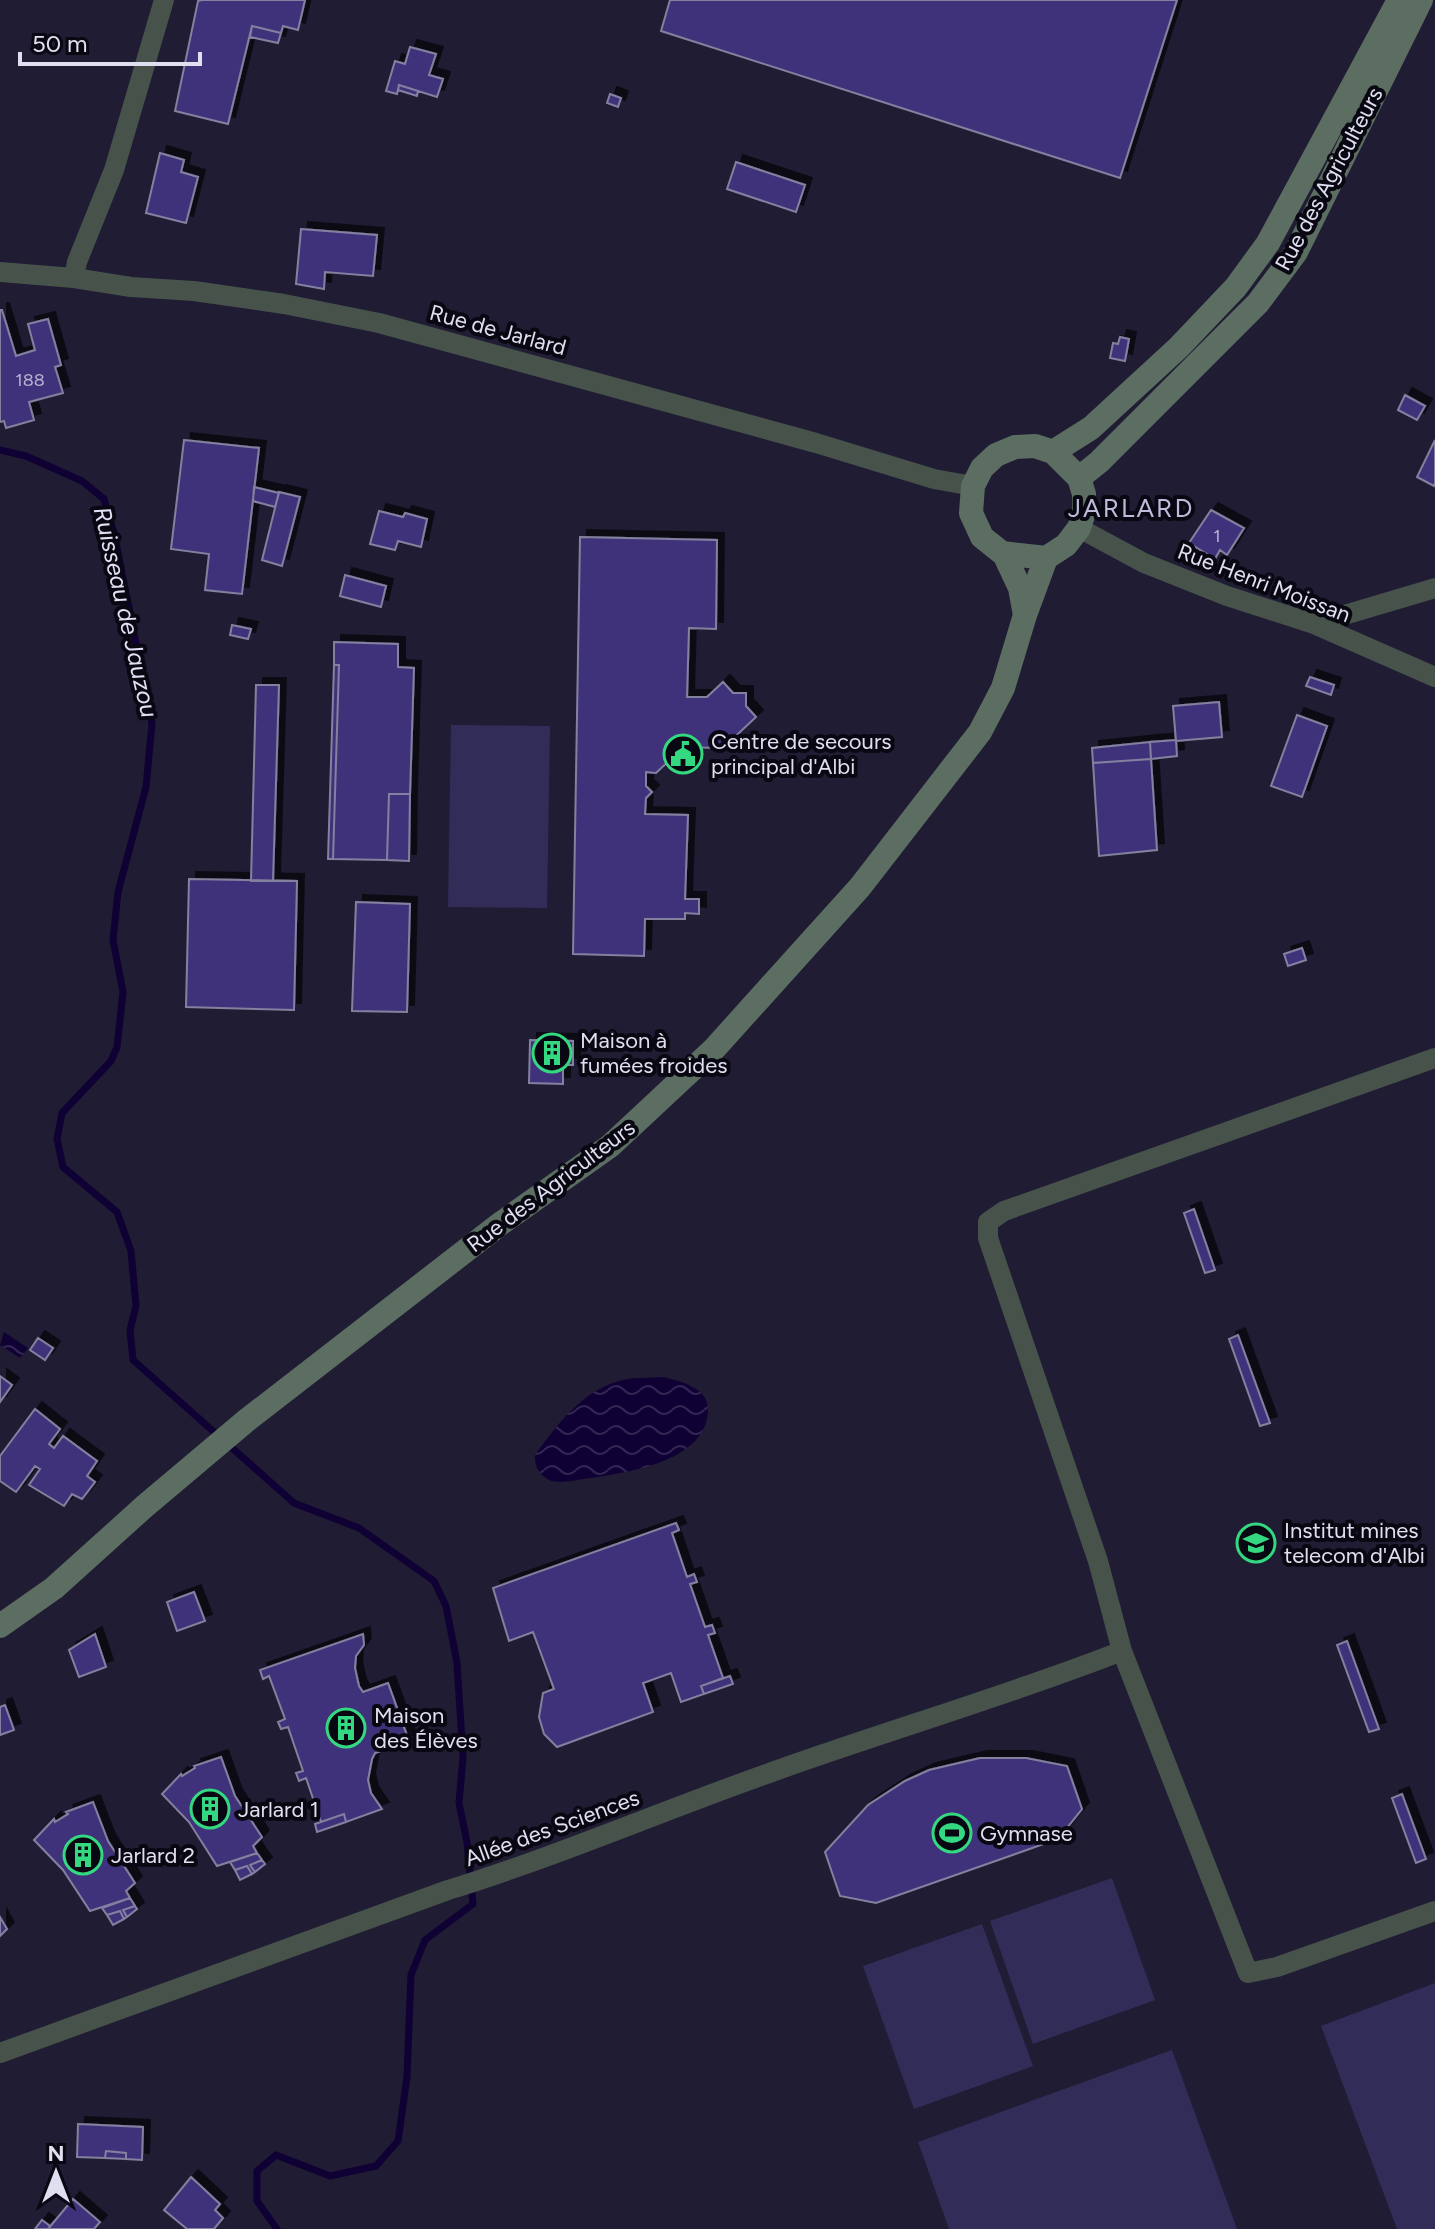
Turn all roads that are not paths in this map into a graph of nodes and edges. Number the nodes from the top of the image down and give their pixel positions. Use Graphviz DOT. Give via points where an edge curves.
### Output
graph roads {
  1 [pos="164,0"];
  2 [pos="1399,0"];
  3 [pos="1421,0"];
  4 [pos="0,272"];
  5 [pos="74,278"];
  6 [pos="1053,452"];
  7 [pos="1079,478"];
  8 [pos="973,486"];
  9 [pos="1079,528"];
  10 [pos="1004,554"];
  11 [pos="1046,558"];
  12 [pos="1435,588"];
  13 [pos="1025,615"];
  14 [pos="1314,624"];
  15 [pos="1435,677"];
  16 [pos="1435,1058"];
  17 [pos="0,1626"];
  18 [pos="1122,1651"];
  19 [pos="1435,1911"];
  20 [pos="0,2053"];
  1 -- 5 [label="street" via="114,170"];
  2 -- 6 [label="street, Rue des Agriculteurs" via="1268,243 1236,287 1091,428"];
  3 -- 7 [label="street, Rue des Agriculteurs" via="1296,252 1258,303"];
  4 -- 5 [label="street, Rue de Jarlard"];
  5 -- 8 [label="street, Rue de Jarlard" via="284,304 379,323"];
  6 -- 7 [label="street"];
  6 -- 8 [label="street" via="1015,447 996,455"];
  7 -- 9 [label="street" via="1084,512"];
  8 -- 10 [label="street" via="971,513 982,537"];
  9 -- 11 [label="street"];
  9 -- 14 [label="street, Rue Henri Moissan" via="1199,585"];
  10 -- 11 [label="street"];
  10 -- 13 [label="street" via="1020,588"];
  11 -- 13 [label="street, Rue des Agriculteurs"];
  12 -- 14 [label="street"];
  13 -- 17 [label="street, Rue des Agriculteurs" via="1003,688 980,732 860,887 714,1049 610,1146 500,1224 247,1420 54,1588"];
  14 -- 15 [label="street, Rue Henri Moissan"];
  16 -- 18 [label="street" via="1004,1211 988,1222 988,1238 1098,1561"];
  18 -- 19 [label="street" via="1248,1973"];
  18 -- 20 [label="street, Allée des Sciences" via="773,1771"];
}
